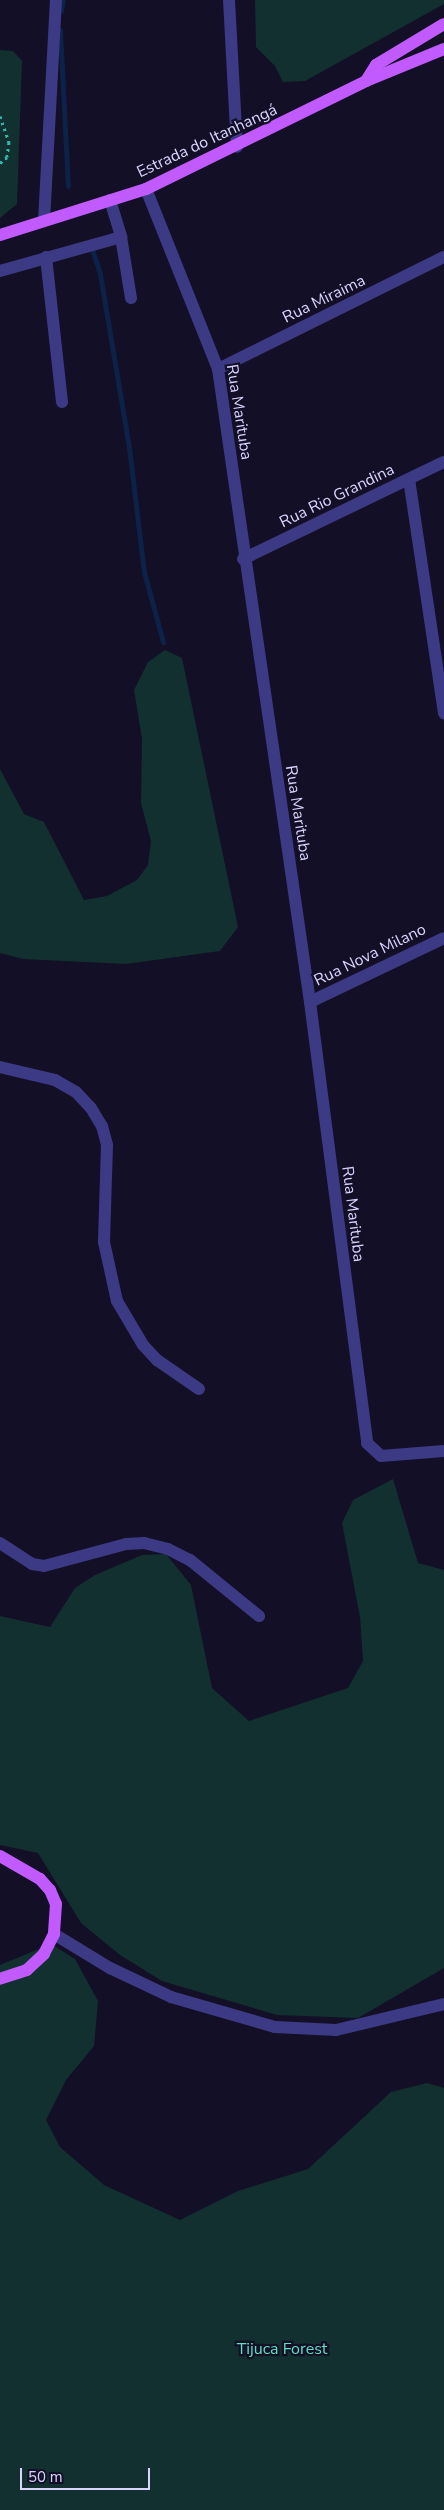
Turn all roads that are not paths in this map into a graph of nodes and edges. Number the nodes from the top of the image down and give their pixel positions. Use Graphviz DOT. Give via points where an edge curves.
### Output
graph roads {
  1 [pos="56,0"];
  2 [pos="229,0"];
  3 [pos="444,24"];
  4 [pos="444,50"];
  5 [pos="366,82"];
  6 [pos="237,147"];
  7 [pos="146,189"];
  8 [pos="110,200"];
  9 [pos="44,222"];
  10 [pos="0,235"];
  11 [pos="121,237"];
  12 [pos="46,257"];
  13 [pos="444,257"];
  14 [pos="0,270"];
  15 [pos="131,298"];
  16 [pos="218,369"];
  17 [pos="62,402"];
  18 [pos="444,462"];
  19 [pos="408,479"];
  20 [pos="244,559"];
  21 [pos="444,713"];
  22 [pos="444,938"];
  23 [pos="310,1002"];
  24 [pos="0,1067"];
  25 [pos="199,1389"];
  26 [pos="444,1451"];
  27 [pos="0,1543"];
  28 [pos="259,1616"];
  29 [pos="0,1856"];
  30 [pos="54,1934"];
  31 [pos="0,1980"];
  32 [pos="444,2004"];
  1 -- 9 [label="street"];
  2 -- 6 [label="street"];
  3 -- 5 [label="main road, Estrada do Itanhangá" via="376,65"];
  4 -- 5 [label="main road, Estrada do Itanhangá"];
  5 -- 6 [label="main road, Estrada do Itanhangá"];
  6 -- 7 [label="main road, Estrada do Itanhangá"];
  7 -- 8 [label="main road, Estrada do Itanhangá"];
  7 -- 16 [label="street, Rua Marituba"];
  8 -- 9 [label="main road, Estrada do Itanhangá"];
  8 -- 11 [label="street"];
  9 -- 10 [label="main road, Estrada do Itanhangá"];
  11 -- 12 [label="street"];
  11 -- 15 [label="street"];
  12 -- 14 [label="street"];
  12 -- 17 [label="street"];
  13 -- 16 [label="street, Rua Miraima"];
  16 -- 20 [label="street, Rua Marituba"];
  18 -- 19 [label="street, Rua Rio Grandina"];
  19 -- 20 [label="street, Rua Rio Grandina"];
  19 -- 21 [label="street"];
  20 -- 23 [label="street, Rua Marituba"];
  22 -- 23 [label="street, Rua Nova Milano"];
  23 -- 26 [label="street, Rua Marituba" via="365,1429 373,1452 381,1456"];
  24 -- 25 [label="street" via="55,1080 76,1092 91,1108 102,1126 106,1145 104,1242 117,1300 143,1345 157,1360"];
  27 -- 28 [label="street" via="32,1564 44,1566 126,1544 144,1543 168,1549 190,1560"];
  29 -- 30 [label="main road" via="24,1867 50,1890 56,1904"];
  30 -- 31 [label="main road" via="44,1954 27,1970"];
  30 -- 32 [label="street" via="110,1968 171,1997 275,2027 336,2030"];
}
